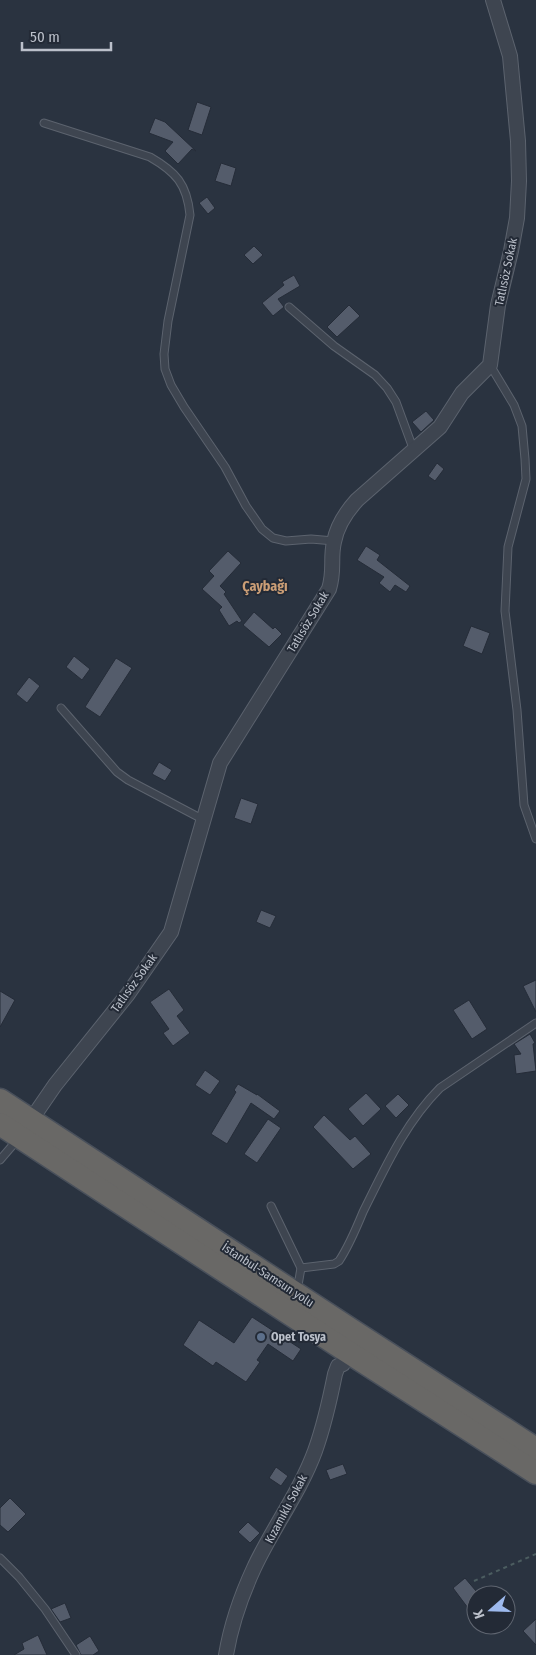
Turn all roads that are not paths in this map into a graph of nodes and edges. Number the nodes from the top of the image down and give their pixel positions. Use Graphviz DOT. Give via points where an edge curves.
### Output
graph roads {
  1 [pos="493,0"];
  2 [pos="44,123"];
  3 [pos="289,307"];
  4 [pos="490,365"];
  5 [pos="414,452"];
  6 [pos="334,541"];
  7 [pos="61,708"];
  8 [pos="204,820"];
  9 [pos="536,839"];
  10 [pos="536,1023"];
  11 [pos="0,1100"];
  12 [pos="0,1124"];
  13 [pos="25,1129"];
  14 [pos="0,1160"];
  15 [pos="271,1206"];
  16 [pos="301,1268"];
  17 [pos="296,1293"];
  18 [pos="343,1364"];
  19 [pos="536,1449"];
  20 [pos="536,1473"];
  21 [pos="0,1558"];
  22 [pos="76,1655"];
  23 [pos="226,1655"];
  1 -- 4 [label="street, Tatlısöz Sokak" via="510,56 519,182 512,251 498,305"];
  2 -- 6 [label="lane" via="150,157 165,166 184,185 190,215 164,354 171,385 226,467 262,529 273,538 286,542"];
  3 -- 5 [label="lane" via="387,388 396,402"];
  4 -- 5 [label="street, Tatlısöz Sokak" via="462,393 440,427"];
  4 -- 9 [label="lane" via="514,405 522,426 526,479 508,547 505,611 524,805"];
  5 -- 6 [label="street, Tatlısöz Sokak" via="352,506"];
  6 -- 8 [label="street, Tatlısöz Sokak" via="332,578 328,589 220,763"];
  7 -- 8 [label="lane" via="122,776"];
  8 -- 13 [label="street, Tatlısöz Sokak" via="171,932"];
  10 -- 16 [label="lane" via="440,1088 427,1101 396,1147 339,1261"];
  11 -- 13 [label="highway, İstanbul-Samsun yolu"];
  12 -- 13 [label="highway, İstanbul-Samsun yolu"];
  13 -- 14 [label="lane"];
  13 -- 17 [label="highway, İstanbul-Samsun yolu"];
  13 -- 20 [label="highway, İstanbul-Samsun yolu" via="344,1350"];
  15 -- 16 [label="lane"];
  16 -- 17 [label="lane"];
  17 -- 19 [label="highway, İstanbul-Samsun yolu"];
  18 -- 23 [label="street, Kızamıklı Sokak" via="338,1366 335,1374 315,1452 254,1567 236,1612"];
  21 -- 22 [label="lane" via="45,1609"];
}
